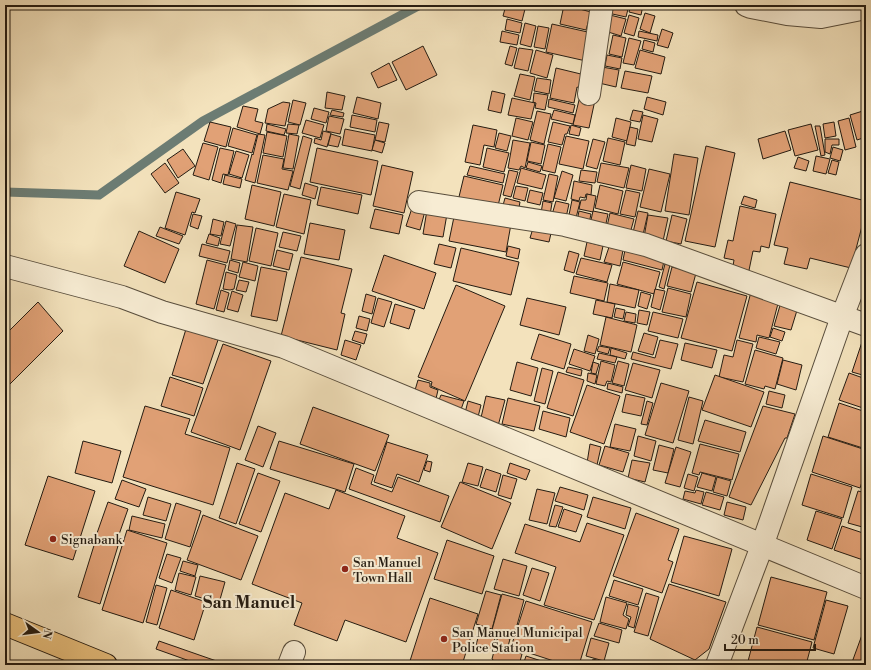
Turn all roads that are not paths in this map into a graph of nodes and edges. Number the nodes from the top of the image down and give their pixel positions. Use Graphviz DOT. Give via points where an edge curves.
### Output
graph roads {
  1 [pos="602,5"];
  2 [pos="746,5"];
  3 [pos="866,8"];
  4 [pos="589,94"];
  5 [pos="419,202"];
  6 [pos="866,255"];
  7 [pos="5,266"];
  8 [pos="842,317"];
  9 [pos="866,325"];
  10 [pos="762,546"];
  11 [pos="866,588"];
  12 [pos="5,624"];
  13 [pos="106,665"];
  14 [pos="717,665"];
  1 -- 4 [label="street"];
  2 -- 3 [label="street" via="787,14 821,16"];
  5 -- 8 [label="street" via="565,225 646,245"];
  6 -- 8 [label="street"];
  7 -- 10 [label="street" via="122,297 162,312 284,346"];
  8 -- 9 [label="street"];
  8 -- 10 [label="street"];
  10 -- 11 [label="street"];
  10 -- 14 [label="street"];
  12 -- 13 [label="highway"];
}
